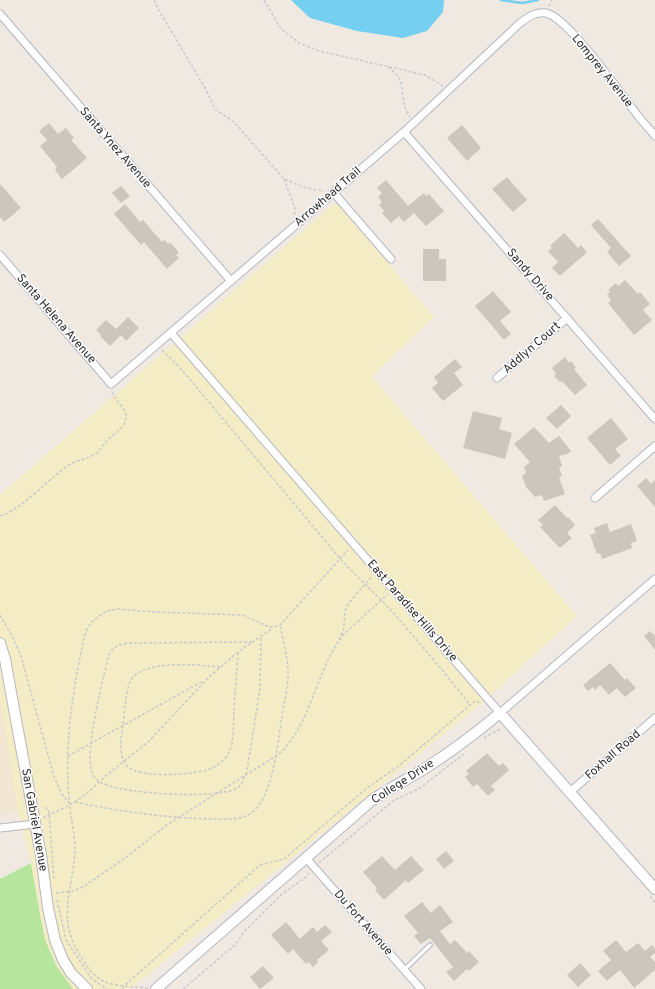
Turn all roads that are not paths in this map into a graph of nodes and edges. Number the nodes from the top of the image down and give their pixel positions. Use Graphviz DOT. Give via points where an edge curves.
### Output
graph roads {
  1 [pos="545,13"];
  2 [pos="0,14"];
  3 [pos="404,132"];
  4 [pos="655,136"];
  5 [pos="333,192"];
  6 [pos="0,255"];
  7 [pos="391,259"];
  8 [pos="231,281"];
  9 [pos="567,318"];
  10 [pos="170,333"];
  11 [pos="497,378"];
  12 [pos="111,384"];
  13 [pos="655,419"];
  14 [pos="655,446"];
  15 [pos="595,498"];
  16 [pos="655,579"];
  17 [pos="0,643"];
  18 [pos="500,713"];
  19 [pos="655,718"];
  20 [pos="570,792"];
  21 [pos="35,824"];
  22 [pos="0,828"];
  23 [pos="306,858"];
  24 [pos="655,889"];
  25 [pos="430,945"];
  26 [pos="404,970"];
  27 [pos="86,989"];
  28 [pos="156,989"];
  29 [pos="421,989"];
  1 -- 3 [label="street, Arrowhead Trail" via="528,17 519,24"];
  1 -- 4 [label="street, Lomprey Avenue" via="554,16 565,26"];
  2 -- 8 [label="street, Santa Ynez Avenue"];
  3 -- 5 [label="street, Arrowhead Trail"];
  3 -- 9 [label="street, Sandy Drive"];
  5 -- 7 [label="street"];
  5 -- 8 [label="street, Arrowhead Trail"];
  6 -- 12 [label="street, Santa Helena Avenue"];
  8 -- 10 [label="street, Arrowhead Trail"];
  9 -- 11 [label="street, Addlyn Court"];
  9 -- 13 [label="street, Sandy Drive"];
  10 -- 12 [label="street, Arrowhead Trail"];
  10 -- 18 [label="street, East Paradise Hills Drive"];
  14 -- 15 [label="street"];
  16 -- 18 [label="street, College Drive"];
  17 -- 21 [label="main road, San Gabriel Avenue"];
  18 -- 20 [label="main road, East Paradise Hills Drive"];
  18 -- 23 [label="main road, College Drive" via="435,762 383,792"];
  19 -- 20 [label="street, Foxhall Road"];
  20 -- 24 [label="main road, East Paradise Hills Drive"];
  21 -- 22 [label="street"];
  21 -- 27 [label="main road, San Gabriel Avenue" via="51,894 52,928 59,952"];
  23 -- 26 [label="street, Du Fort Avenue"];
  23 -- 28 [label="main road, College Drive"];
  25 -- 26 [label="lane"];
  26 -- 29 [label="street, Du Fort Avenue"];
}
